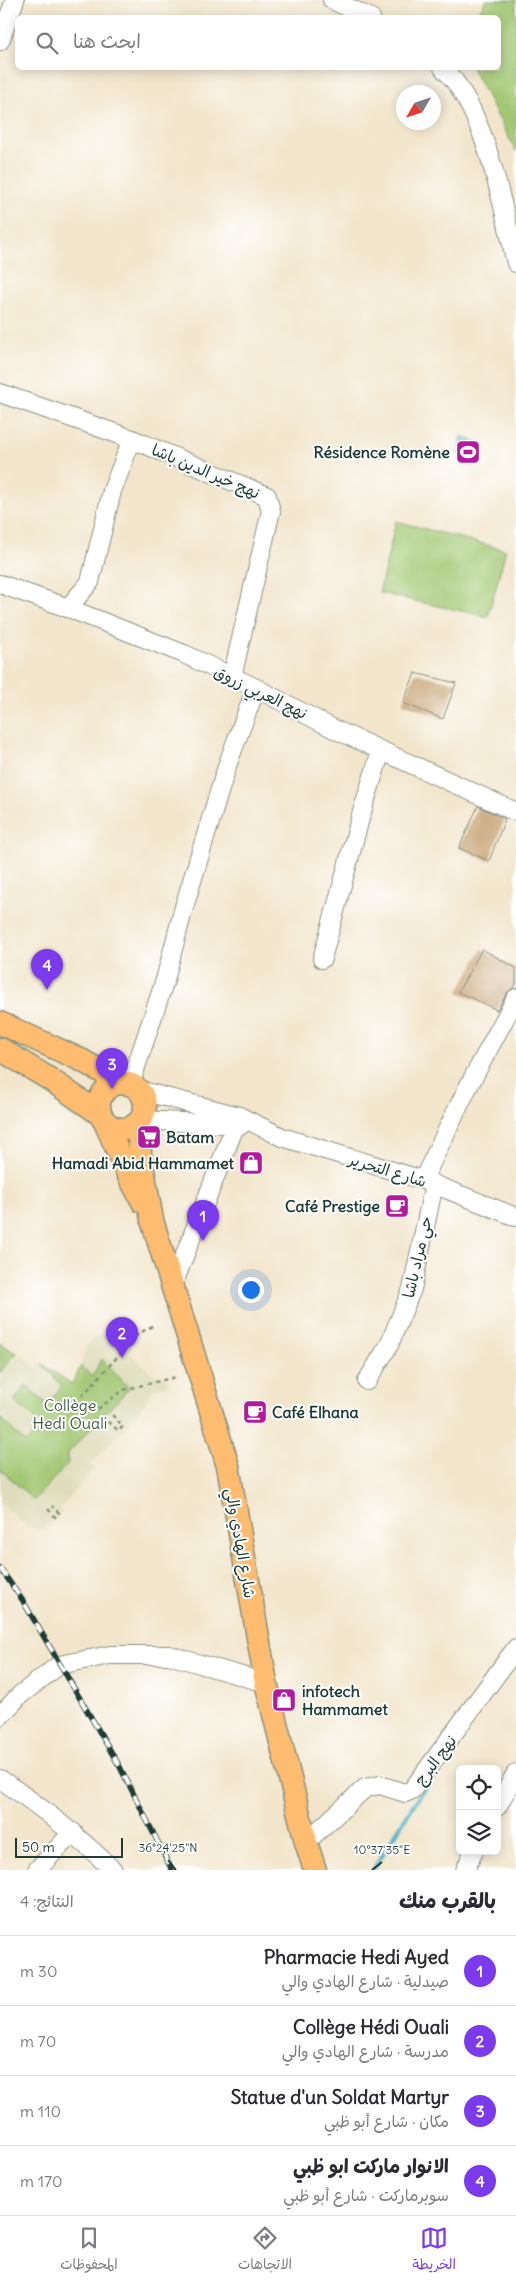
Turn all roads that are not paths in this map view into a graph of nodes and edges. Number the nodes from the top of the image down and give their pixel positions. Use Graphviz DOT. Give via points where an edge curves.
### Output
graph roads {
  1 [pos="15,0"];
  2 [pos="332,0"];
  3 [pos="364,15"];
  4 [pos="0,41"];
  5 [pos="444,70"];
  6 [pos="516,262"];
  7 [pos="1,398"];
  8 [pos="132,439"];
  9 [pos="0,584"];
  10 [pos="68,608"];
  11 [pos="232,677"];
  12 [pos="256,688"];
  13 [pos="381,751"];
  14 [pos="516,812"];
  15 [pos="322,959"];
  16 [pos="516,998"];
  17 [pos="0,1023"];
  18 [pos="0,1049"];
  19 [pos="130,1086"];
  20 [pos="102,1118"];
  21 [pos="237,1121"];
  22 [pos="139,1122"];
  23 [pos="428,1182"];
  24 [pos="516,1216"];
  25 [pos="152,1220"];
  26 [pos="173,1285"];
  27 [pos="367,1381"];
  28 [pos="516,1648"];
  29 [pos="266,1682"];
  30 [pos="0,1716"];
  31 [pos="516,1773"];
  32 [pos="0,1779"];
  33 [pos="501,1800"];
  34 [pos="73,1832"];
  35 [pos="306,1842"];
  36 [pos="472,1855"];
  37 [pos="37,1870"];
  38 [pos="113,1870"];
  39 [pos="315,1870"];
  40 [pos="465,1870"];
  1 -- 4 [label="street"];
  2 -- 3 [label="street"];
  5 -- 6 [label="street" via="470,110 486,146"];
  7 -- 8 [label="street, نهج خير الدين باشا"];
  8 -- 10 [label="street" via="112,491 90,582"];
  8 -- 11 [label="street, نهج خير الدين باشا" via="264,494 269,500 271,512"];
  9 -- 10 [label="street, نهج العربي زروق"];
  10 -- 11 [label="street, نهج العربي زروق"];
  11 -- 12 [label="street, نهج العربي زروق"];
  12 -- 13 [label="street, نهج العربي زروق"];
  12 -- 19 [label="street" via="228,763 165,980"];
  13 -- 14 [label="street, نهج العربي زروق"];
  13 -- 15 [label="street"];
  16 -- 23 [label="street, حي مراد باشا" via="467,1089"];
  17 -- 19 [label="main road"];
  18 -- 20 [label="main road" via="51,1080"];
  19 -- 20 [label="main road" via="113,1085 106,1090 98,1106"];
  19 -- 21 [label="street, شارع التحرير"];
  19 -- 22 [label="main road" via="145,1105"];
  20 -- 22 [label="main road" via="121,1130"];
  20 -- 25 [label="main road, شارع الهادي والي"];
  21 -- 22 [label="street, شارع التحرير"];
  21 -- 23 [label="street, شارع التحرير"];
  21 -- 26 [label="street"];
  22 -- 25 [label="main road, شارع الهادي والي" via="140,1153"];
  23 -- 24 [label="street, شارع التحرير"];
  23 -- 27 [label="street, حي مراد باشا" via="412,1289 389,1345"];
  25 -- 26 [label="main road, شارع الهادي والي"];
  26 -- 29 [label="main road, شارع الهادي والي" via="228,1466"];
  28 -- 35 [label="street, نهج البرج" via="412,1790 406,1793 380,1785 365,1788"];
  29 -- 30 [label="street" via="169,1655 110,1655 59,1665 20,1695"];
  29 -- 35 [label="main road, شارع الهادي والي"];
  31 -- 33 [label="street"];
  32 -- 34 [label="street"];
  34 -- 37 [label="street"];
  34 -- 38 [label="street"];
  35 -- 39 [label="main road, شارع الهادي والي"];
  36 -- 40 [label="street"];
}
